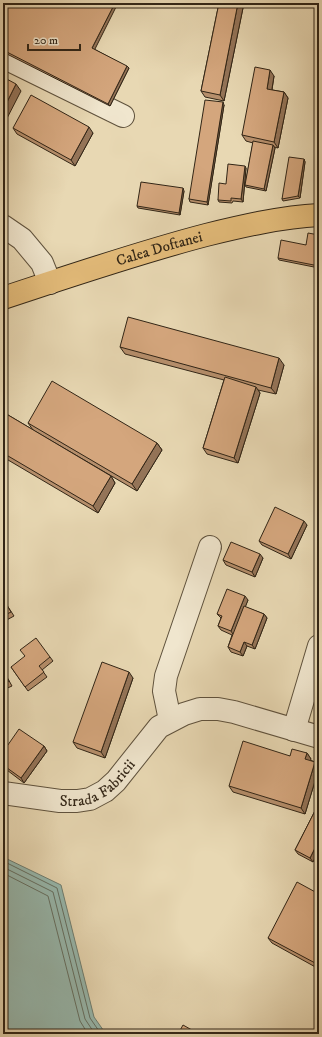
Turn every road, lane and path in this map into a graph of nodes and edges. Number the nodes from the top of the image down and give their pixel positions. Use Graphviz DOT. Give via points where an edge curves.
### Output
graph roads {
  1 [pos="3,57"];
  2 [pos="123,116"];
  3 [pos="319,215"];
  4 [pos="3,226"];
  5 [pos="50,283"];
  6 [pos="3,298"];
  7 [pos="210,547"];
  8 [pos="319,646"];
  9 [pos="170,720"];
  10 [pos="294,730"];
  11 [pos="319,737"];
  12 [pos="3,793"];
  1 -- 2 [label="street"];
  3 -- 5 [label="main road, Calea Doftanei" via="294,217 155,248"];
  4 -- 5 [label="street" via="22,239 42,262"];
  5 -- 6 [label="main road, Calea Doftanei"];
  7 -- 9 [label="street" via="166,676 164,691"];
  8 -- 10 [label="street"];
  9 -- 10 [label="street, Strada Fabricii" via="200,709 218,709"];
  9 -- 12 [label="street, Strada Fabricii" via="159,727 116,781 90,799 60,801"];
  10 -- 11 [label="street, Strada Fabricii"];
}
